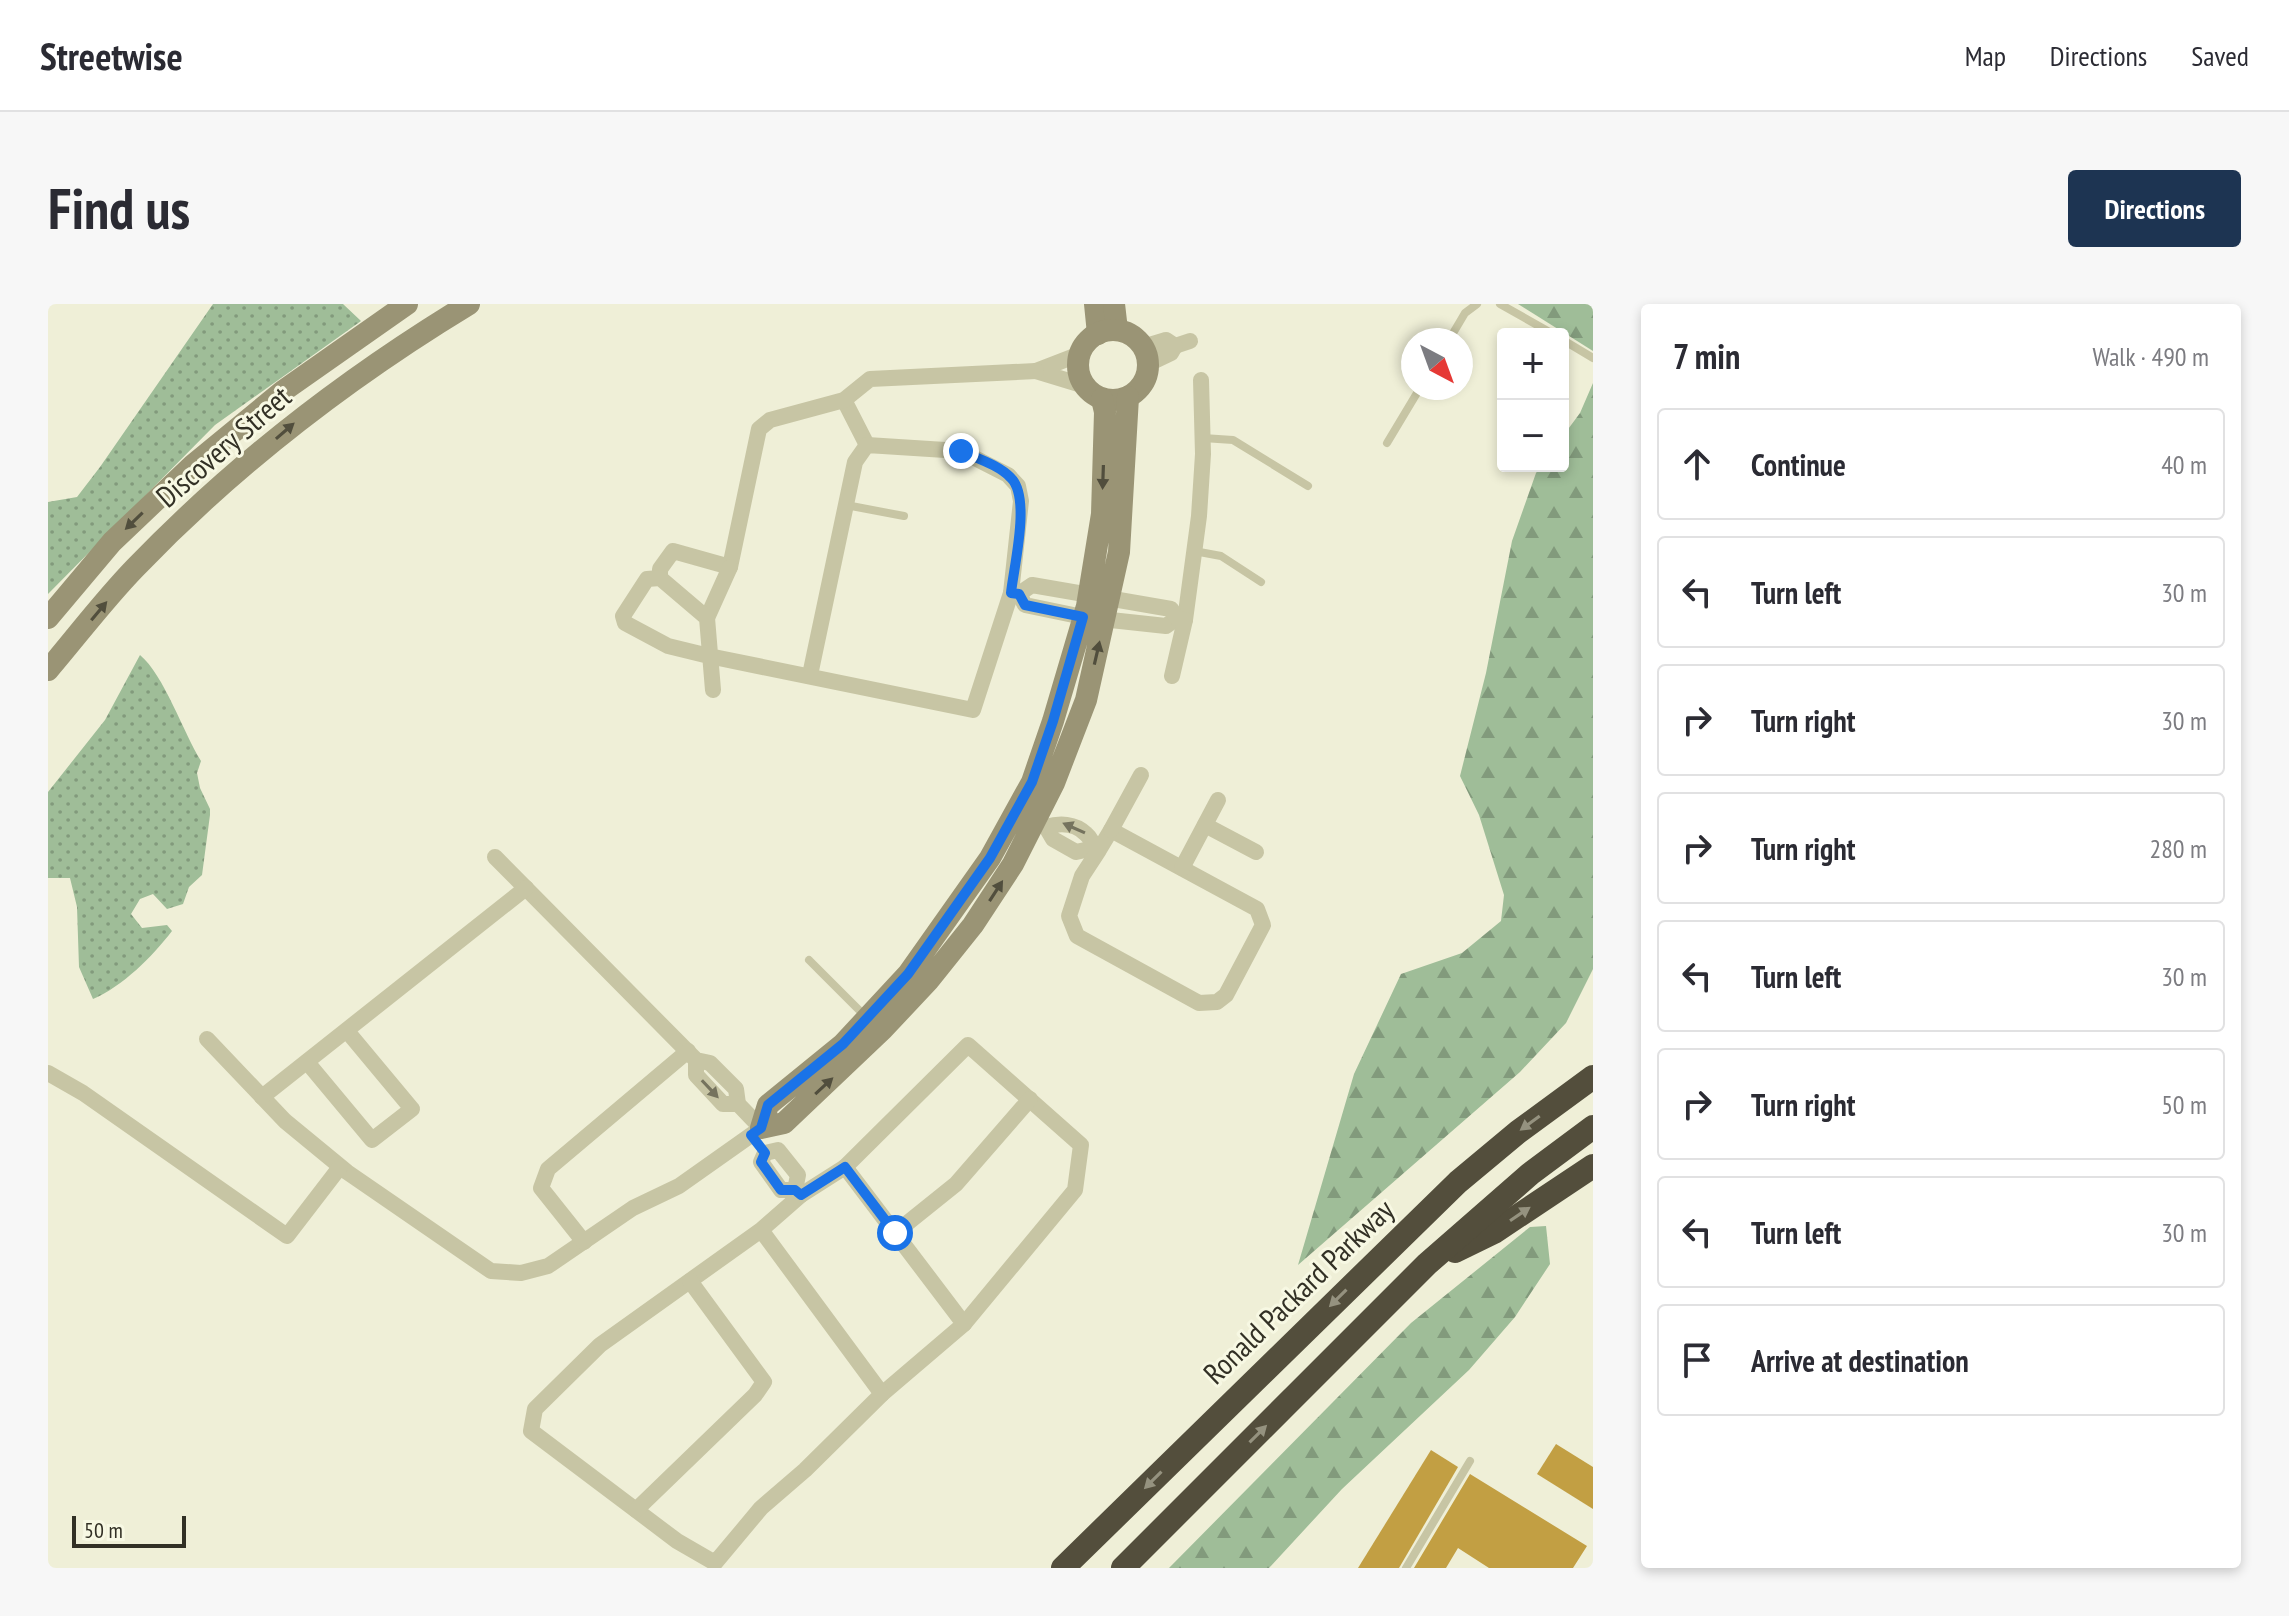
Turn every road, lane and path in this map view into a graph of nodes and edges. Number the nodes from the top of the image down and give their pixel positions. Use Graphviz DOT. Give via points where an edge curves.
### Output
graph roads {
  1 [pos="469,304"];
  2 [pos="1095,304"];
  3 [pos="1114,304"];
  4 [pos="1477,304"];
  5 [pos="1500,304"];
  6 [pos="391,307"];
  7 [pos="1456,328"];
  8 [pos="1542,328"];
  9 [pos="1108,332"];
  10 [pos="1183,343"];
  11 [pos="1569,344"];
  12 [pos="1080,354"];
  13 [pos="1145,356"];
  14 [pos="1593,358"];
  15 [pos="1036,371"];
  16 [pos="1201,380"];
  17 [pos="1082,385"];
  18 [pos="1128,397"];
  19 [pos="1102,399"];
  20 [pos="844,400"];
  21 [pos="1413,400"];
  22 [pos="1203,438"];
  23 [pos="1387,443"];
  24 [pos="867,445"];
  25 [pos="1308,486"];
  26 [pos="846,505"];
  27 [pos="904,516"];
  28 [pos="1194,551"];
  29 [pos="730,567"];
  30 [pos="660,578"];
  31 [pos="1261,582"];
  32 [pos="1015,594"];
  33 [pos="1096,607"];
  34 [pos="48,618"];
  35 [pos="707,618"];
  36 [pos="1181,619"];
  37 [pos="709,656"];
  38 [pos="48,670"];
  39 [pos="810,675"];
  40 [pos="1172,676"];
  41 [pos="713,690"];
  42 [pos="1141,775"];
  43 [pos="1218,800"];
  44 [pos="1032,820"];
  45 [pos="1205,825"];
  46 [pos="1111,830"];
  47 [pos="1096,849"];
  48 [pos="1256,852"];
  49 [pos="495,857"];
  50 [pos="1182,868"];
  51 [pos="526,888"];
  52 [pos="809,960"];
  53 [pos="867,1018"];
  54 [pos="347,1031"];
  55 [pos="207,1039"];
  56 [pos="692,1056"];
  57 [pos="307,1062"];
  58 [pos="48,1073"];
  59 [pos="1593,1077"];
  60 [pos="262,1097"];
  61 [pos="1030,1099"];
  62 [pos="1593,1127"];
  63 [pos="756,1131"];
  64 [pos="1593,1166"];
  65 [pos="340,1167"];
  66 [pos="845,1167"];
  67 [pos="798,1192"];
  68 [pos="761,1230"];
  69 [pos="895,1233"];
  70 [pos="584,1242"];
  71 [pos="1427,1264"];
  72 [pos="690,1281"];
  73 [pos="964,1324"];
  74 [pos="882,1394"];
  75 [pos="1470,1461"];
  76 [pos="636,1510"];
  77 [pos="1063,1568"];
  78 [pos="1123,1568"];
  79 [pos="1406,1568"];
  38 -- 1 [label="street, Discovery Street, one-way" via="134,569 295,422"];
  2 -- 9 [label="street"];
  3 -- 9 [label="street"];
  4 -- 7 [label="lane"];
  5 -- 8 [label="lane"];
  6 -- 34 [label="street, Discovery Street, one-way" via="193,465 112,542"];
  9 -- 12 [label="street" via="1090,339"];
  9 -- 13 [label="street" via="1127,333"];
  10 -- 13 [label="street" via="1171,353"];
  11 -- 14 [label="lane"];
  12 -- 15 [label="street"];
  12 -- 17 [label="street"];
  13 -- 18 [label="street" via="1142,384"];
  15 -- 17 [label="street"];
  15 -- 20 [label="street" via="870,379"];
  16 -- 22 [label="street"];
  17 -- 19 [label="street"];
  18 -- 19 [label="street"];
  18 -- 33 [label="street" via="1119,552"];
  19 -- 33 [label="street, one-way"];
  20 -- 24 [label="street"];
  20 -- 29 [label="street" via="770,420 759,429"];
  21 -- 23 [label="lane"];
  22 -- 25 [label="lane" via="1233,440"];
  22 -- 28 [label="street"];
  24 -- 26 [label="street" via="855,462"];
  24 -- 32 [label="street" via="961,451 1008,475 1018,486 1021,501"];
  26 -- 27 [label="lane"];
  26 -- 39 [label="street"];
  28 -- 31 [label="lane" via="1221,556"];
  28 -- 36 [label="street"];
  29 -- 30 [label="street" via="673,551"];
  29 -- 35 [label="street"];
  30 -- 35 [label="street"];
  30 -- 37 [label="street" via="647,579 623,616 625,623 668,646"];
  32 -- 33 [label="street" via="1025,605"];
  32 -- 33 [label="street" via="1032,585"];
  32 -- 39 [label="street" via="973,710"];
  33 -- 36 [label="street" via="1166,626"];
  33 -- 44 [label="street" via="1086,700 1054,783"];
  35 -- 37 [label="street"];
  36 -- 40 [label="street"];
  37 -- 39 [label="street"];
  37 -- 41 [label="street"];
  42 -- 46 [label="street"];
  43 -- 45 [label="street"];
  44 -- 47 [label="street" via="1061,822 1086,834"];
  44 -- 53 [label="street" via="990,858 908,974"];
  63 -- 44 [label="street, one-way" via="784,1123 929,980 1013,864"];
  45 -- 48 [label="street"];
  45 -- 50 [label="street"];
  46 -- 47 [label="street"];
  46 -- 50 [label="street"];
  47 -- 50 [label="street" via="1069,916 1077,936 1199,1003 1217,1002 1233,984 1263,925 1261,917 1257,909"];
  49 -- 51 [label="street"];
  51 -- 54 [label="street"];
  51 -- 56 [label="street"];
  52 -- 53 [label="lane"];
  53 -- 63 [label="street" via="768,1105"];
  54 -- 57 [label="street"];
  54 -- 57 [label="street" via="412,1109 372,1140"];
  55 -- 60 [label="street"];
  56 -- 63 [label="street" via="696,1075 723,1104 738,1104"];
  56 -- 70 [label="street" via="548,1169 541,1188"];
  57 -- 60 [label="street"];
  58 -- 65 [label="street" via="287,1236"];
  59 -- 77 [label="highway, Ronald Packard Parkway, one-way" via="1458,1182"];
  60 -- 65 [label="street"];
  61 -- 66 [label="street" via="968,1045"];
  61 -- 69 [label="street" via="956,1184"];
  61 -- 73 [label="street" via="1081,1145 1075,1190"];
  62 -- 71 [label="highway"];
  63 -- 67 [label="street" via="765,1153 761,1162 781,1190"];
  63 -- 70 [label="street" via="679,1186 633,1208"];
  71 -- 64 [label="highway, one-way" via="1494,1232"];
  65 -- 70 [label="street" via="491,1271 521,1273 548,1266"];
  66 -- 67 [label="street"];
  66 -- 69 [label="street"];
  67 -- 68 [label="street"];
  68 -- 72 [label="street"];
  68 -- 74 [label="street"];
  69 -- 73 [label="street"];
  78 -- 71 [label="highway, one-way"];
  72 -- 76 [label="street" via="764,1382"];
  72 -- 76 [label="street" via="600,1345 535,1409 531,1431"];
  73 -- 74 [label="street"];
  74 -- 76 [label="street" via="761,1508 715,1563"];
  75 -- 79 [label="lane"];
}
